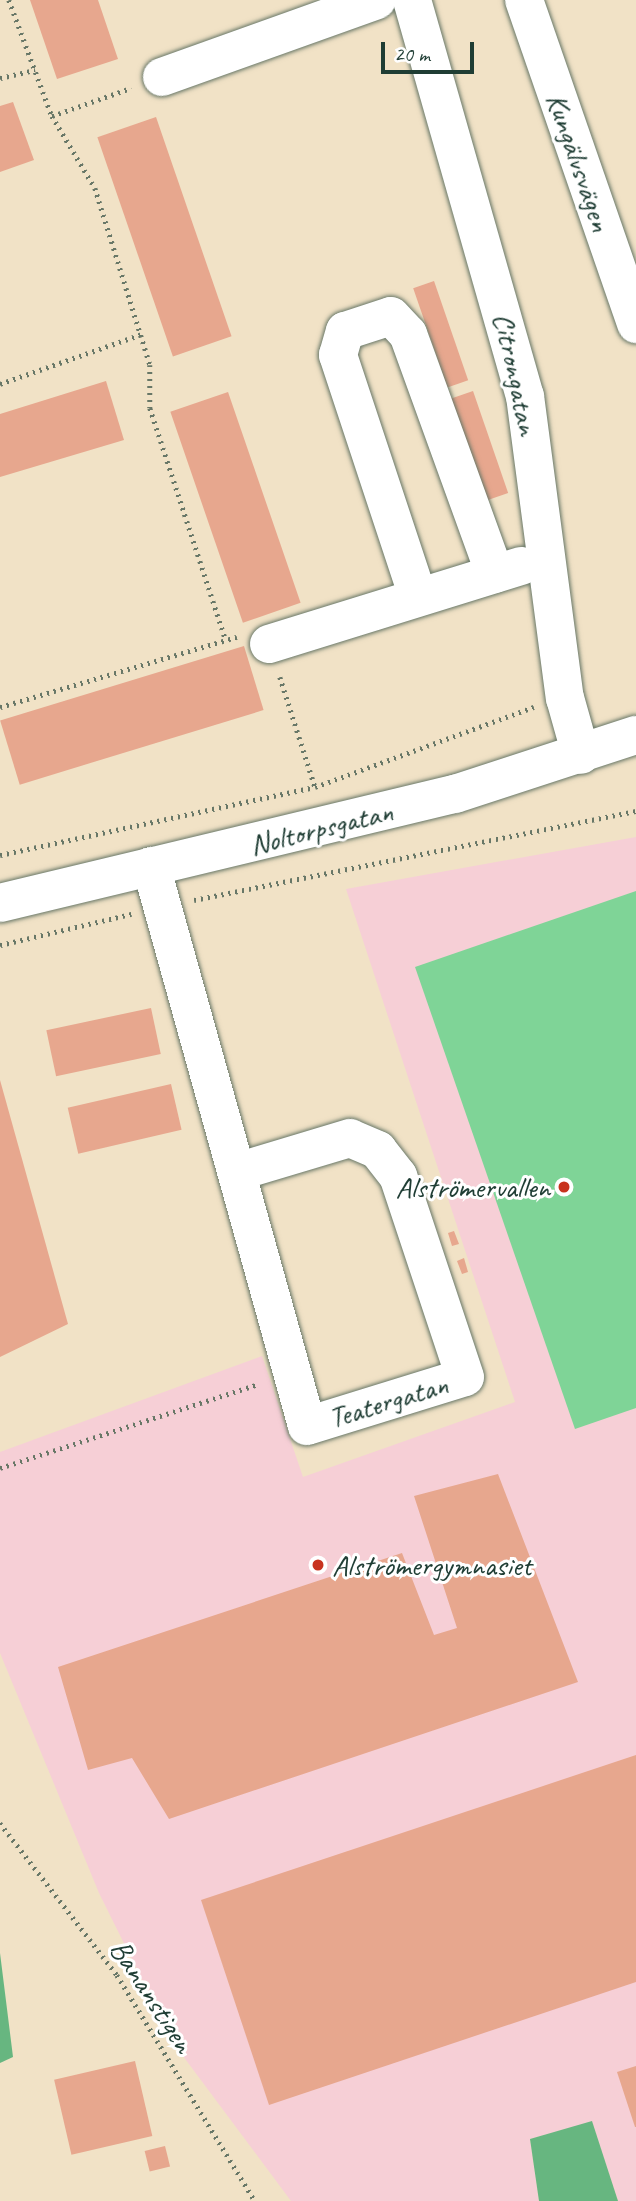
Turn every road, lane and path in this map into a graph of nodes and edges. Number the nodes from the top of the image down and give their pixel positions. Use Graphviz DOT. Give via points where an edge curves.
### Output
graph roads {
  1 [pos="9,0"];
  2 [pos="377,0"];
  3 [pos="412,0"];
  4 [pos="524,0"];
  5 [pos="35,70"];
  6 [pos="162,77"];
  7 [pos="0,78"];
  8 [pos="52,116"];
  9 [pos="636,324"];
  10 [pos="142,334"];
  11 [pos="0,384"];
  12 [pos="548,557"];
  13 [pos="495,574"];
  14 [pos="418,597"];
  15 [pos="225,637"];
  16 [pos="269,644"];
  17 [pos="565,698"];
  18 [pos="0,707"];
  19 [pos="636,735"];
  20 [pos="581,755"];
  21 [pos="314,787"];
  22 [pos="636,810"];
  23 [pos="0,856"];
  24 [pos="151,866"];
  25 [pos="0,902"];
  26 [pos="162,907"];
  27 [pos="0,945"];
  28 [pos="237,1172"];
  29 [pos="292,1374"];
  30 [pos="0,1468"];
  31 [pos="0,1823"];
  32 [pos="255,2201"];
  1 -- 5 [label="path"];
  2 -- 6 [label="street"];
  3 -- 12 [label="street, Citrongatan" via="525,396"];
  4 -- 9 [label="street, Kungälvsvägen"];
  5 -- 7 [label="path"];
  5 -- 8 [label="path"];
  6 -- 8 [label="path"];
  8 -- 10 [label="path" via="95,188"];
  10 -- 11 [label="path"];
  10 -- 15 [label="path" via="150,365 150,408"];
  12 -- 13 [label="street"];
  12 -- 17 [label="street, Citrongatan"];
  13 -- 14 [label="street"];
  13 -- 14 [label="street" via="408,334 391,316 345,331 338,355"];
  14 -- 16 [label="street"];
  15 -- 16 [label="path"];
  15 -- 18 [label="path"];
  16 -- 21 [label="path"];
  17 -- 20 [label="street, Citrongatan"];
  17 -- 21 [label="path"];
  19 -- 20 [label="street, Noltorpsgatan"];
  20 -- 24 [label="street, Noltorpsgatan" via="263,844"];
  21 -- 23 [label="path"];
  22 -- 26 [label="path"];
  24 -- 25 [label="street, Noltorpsgatan"];
  24 -- 26 [label="street, Teatergatan"];
  26 -- 27 [label="path"];
  26 -- 28 [label="street, Teatergatan"];
  28 -- 29 [label="street, Teatergatan"];
  28 -- 29 [label="street, Teatergatan" via="350,1138 378,1150 398,1176 465,1377 307,1426"];
  29 -- 30 [label="path"];
  31 -- 32 [label="path, Bananstigen" via="117,1975"];
}
